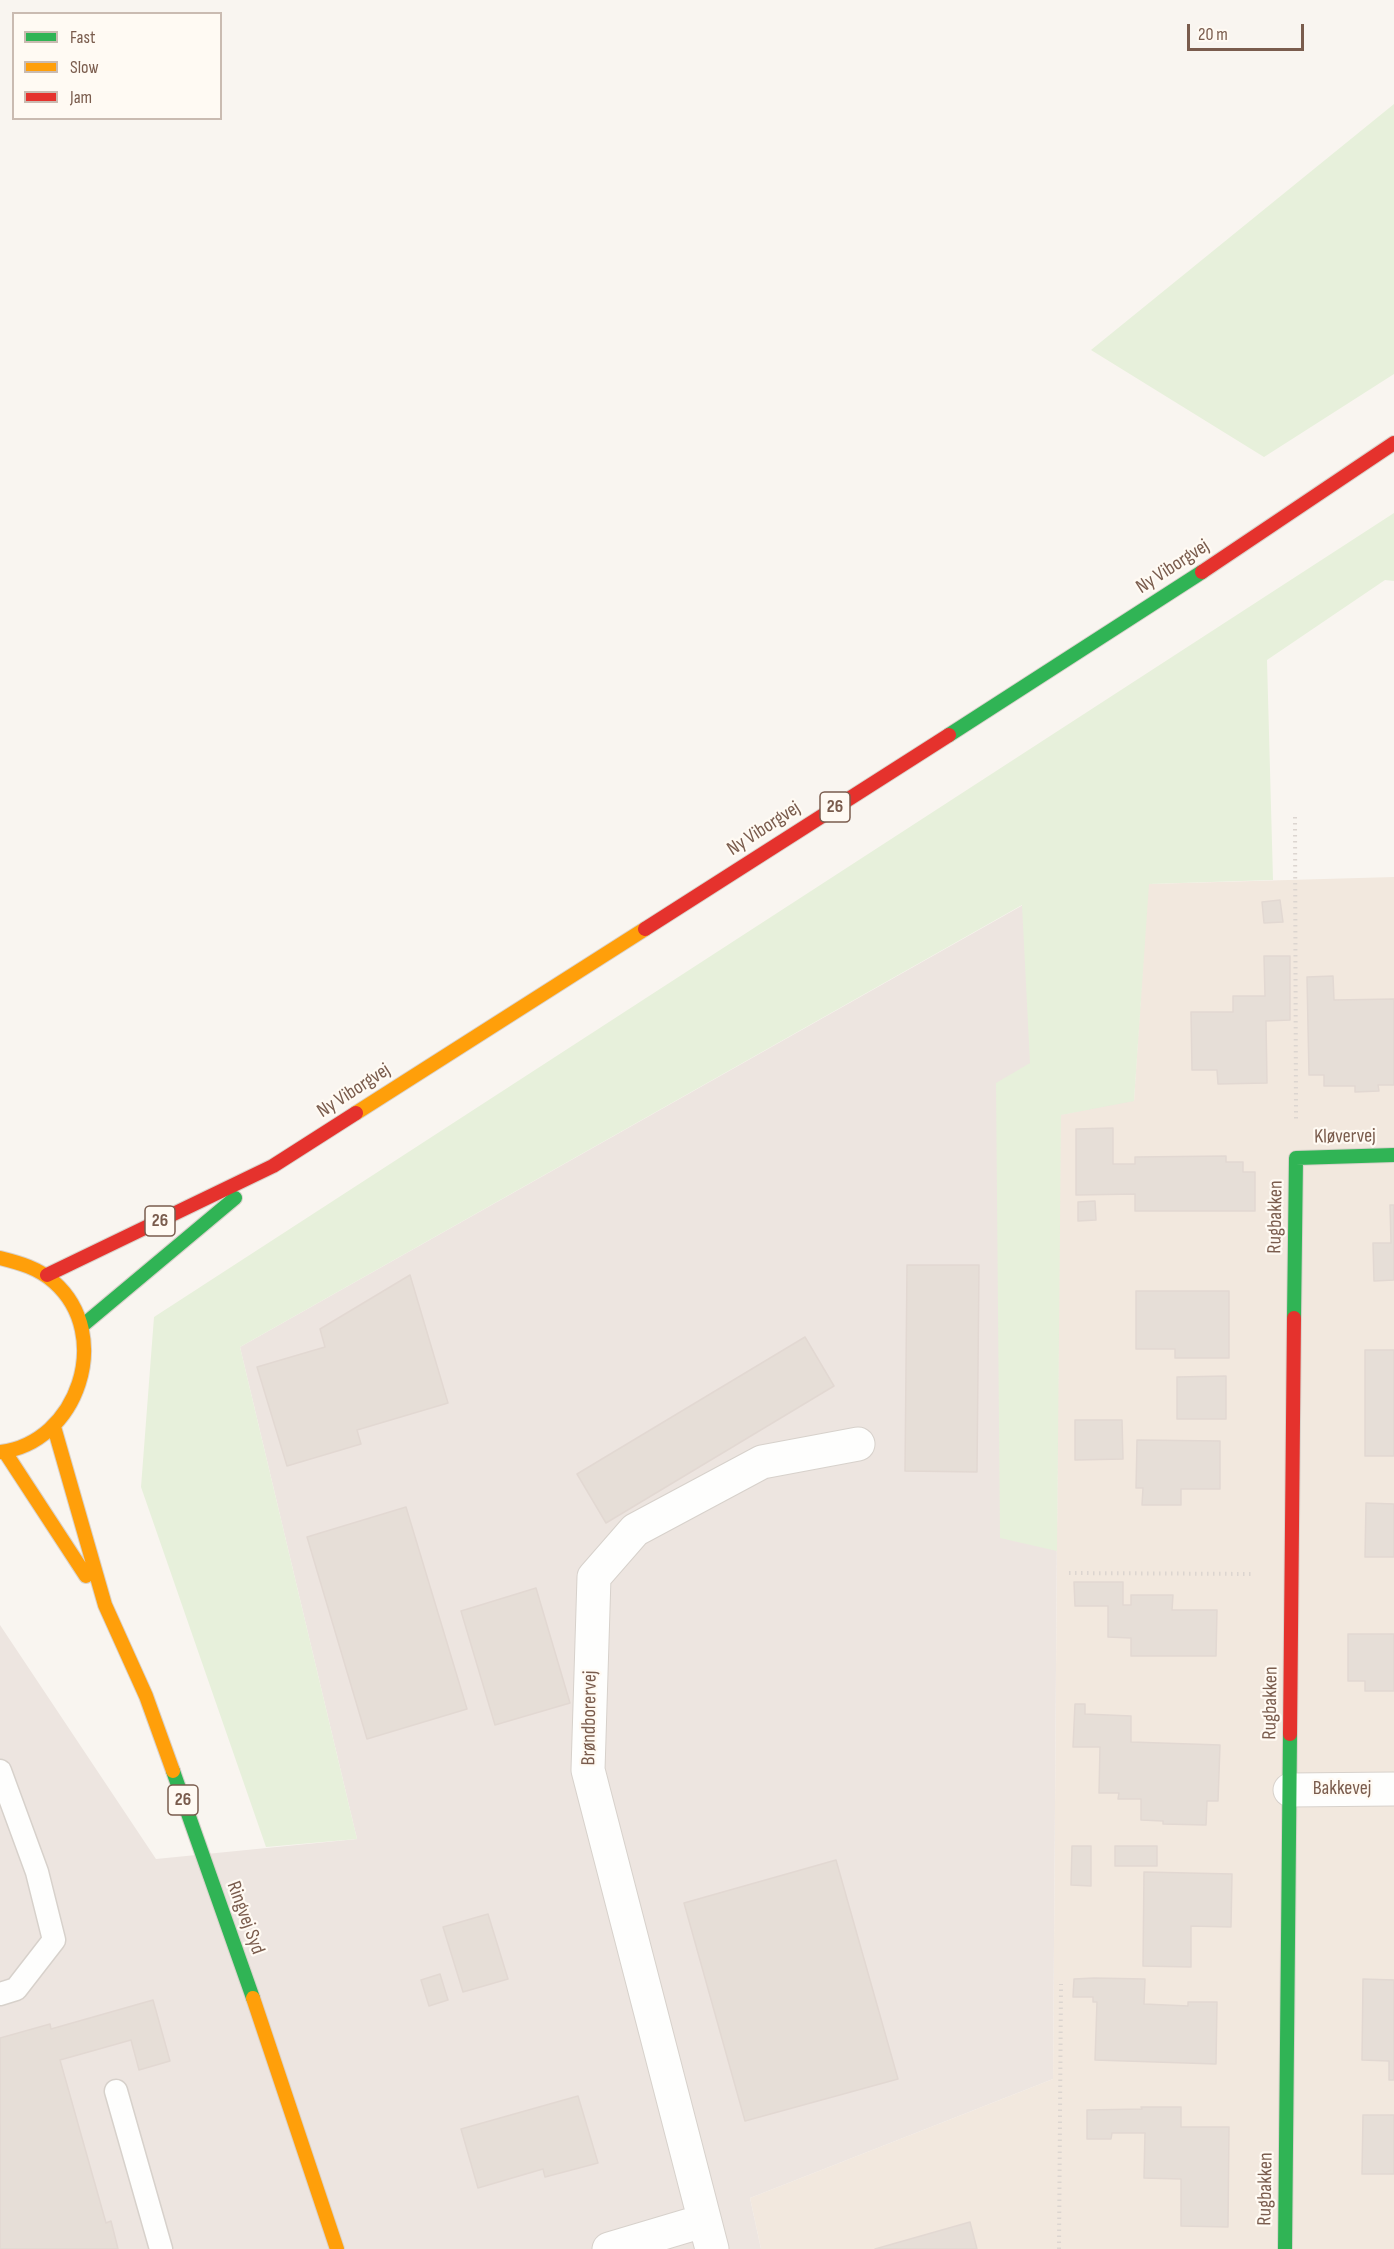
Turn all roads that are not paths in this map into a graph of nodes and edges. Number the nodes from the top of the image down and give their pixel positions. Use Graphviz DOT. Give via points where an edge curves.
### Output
graph roads {
  1 [pos="1394,443"];
  2 [pos="1394,1155"];
  3 [pos="1296,1158"];
  4 [pos="273,1166"];
  5 [pos="0,1258"];
  6 [pos="47,1275"];
  7 [pos="82,1326"];
  8 [pos="54,1427"];
  9 [pos="858,1444"];
  10 [pos="3,1452"];
  11 [pos="105,1605"];
  12 [pos="0,1771"];
  13 [pos="1394,1789"];
  14 [pos="1290,1790"];
  15 [pos="0,1994"];
  16 [pos="116,2091"];
  17 [pos="708,2235"];
  18 [pos="161,2249"];
  19 [pos="337,2249"];
  20 [pos="609,2249"];
  21 [pos="1286,2249"];
  1 -- 4 [label="main road, Ny Viborgvej / 26" via="1180,586"];
  2 -- 3 [label="main road, Kløvervej"];
  3 -- 14 [label="main road, Rugbakken"];
  4 -- 6 [label="main road, Ny Viborgvej / 26"];
  4 -- 7 [label="main road, Ny Viborgvej / 26"];
  5 -- 6 [label="main road, 26" via="14,1259"];
  6 -- 7 [label="main road, 26" via="68,1298"];
  7 -- 8 [label="main road, 26" via="85,1370 69,1410"];
  8 -- 10 [label="main road, 26" via="31,1443"];
  8 -- 11 [label="main road, Ringvej Syd / 26"];
  9 -- 17 [label="street, Brøndborervej" via="762,1462 635,1530 594,1577 588,1770"];
  10 -- 11 [label="main road, Ringvej Syd / 26"];
  11 -- 19 [label="main road, Ringvej Syd / 26" via="146,1696"];
  12 -- 15 [label="lane" via="37,1872 54,1940 16,1989"];
  13 -- 14 [label="street, Bakkevej"];
  14 -- 21 [label="main road, Rugbakken"];
  16 -- 18 [label="lane"];
  17 -- 20 [label="street, Brøndborervej"];
}
